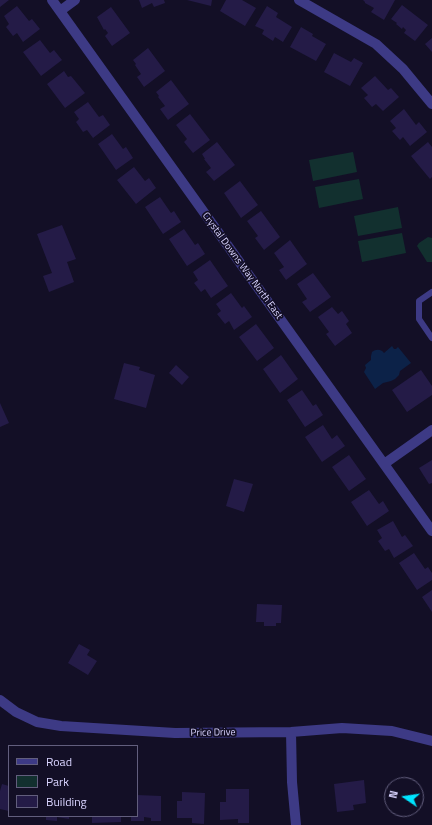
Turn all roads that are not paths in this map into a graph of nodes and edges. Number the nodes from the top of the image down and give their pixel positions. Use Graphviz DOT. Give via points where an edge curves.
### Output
graph roads {
  1 [pos="52,0"];
  2 [pos="75,0"];
  3 [pos="299,0"];
  4 [pos="60,11"];
  5 [pos="432,104"];
  6 [pos="432,292"];
  7 [pos="432,338"];
  8 [pos="432,430"];
  9 [pos="384,464"];
  10 [pos="432,531"];
  11 [pos="0,700"];
  12 [pos="292,732"];
  13 [pos="432,741"];
  14 [pos="296,825"];
  1 -- 4 [label="street, Crystal Downs Way North East"];
  2 -- 4 [label="street"];
  3 -- 5 [label="street" via="376,44 403,68"];
  4 -- 9 [label="street, Crystal Downs Way North East"];
  6 -- 7 [label="lane" via="420,301 419,319"];
  8 -- 9 [label="street"];
  9 -- 10 [label="street, Crystal Downs Way North East"];
  11 -- 12 [label="street, Price Drive" via="16,712 37,722 61,726 175,733"];
  12 -- 13 [label="street, Price Drive" via="342,728 392,731"];
  12 -- 14 [label="street" via="292,782"];
}
